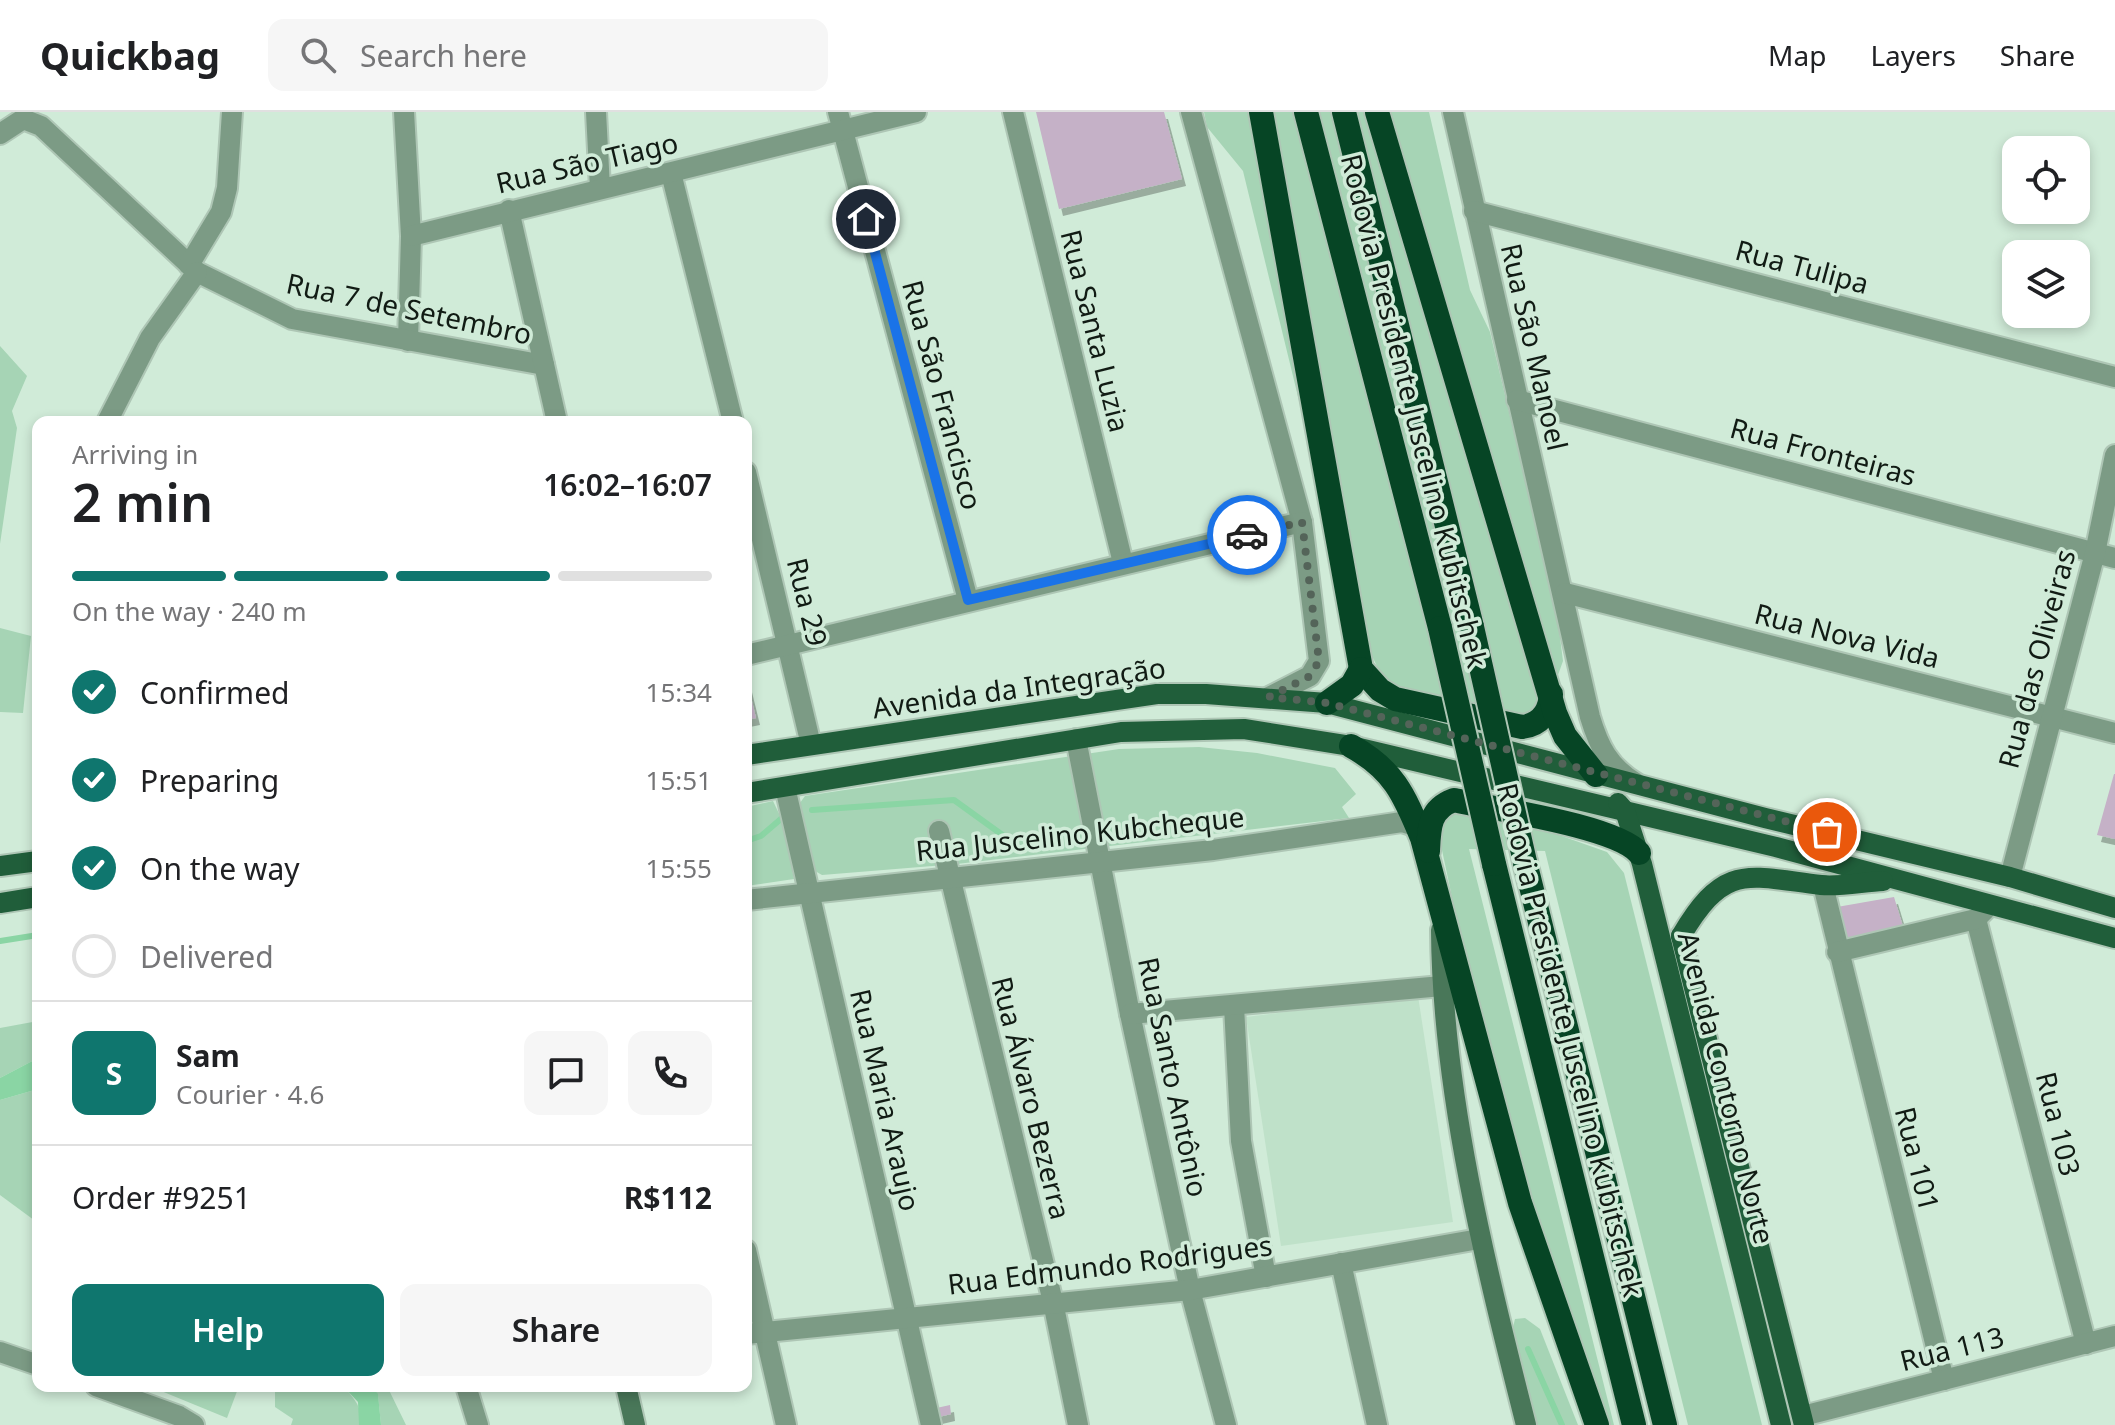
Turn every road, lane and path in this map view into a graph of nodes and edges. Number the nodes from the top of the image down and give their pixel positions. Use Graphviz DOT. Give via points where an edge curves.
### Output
graph roads {
  1 [pos="232,112"];
  2 [pos="404,112"];
  3 [pos="596,112"];
  4 [pos="916,112"];
  5 [pos="1013,112"];
  6 [pos="1191,112"];
  7 [pos="1261,112"];
  8 [pos="1306,112"];
  9 [pos="1344,112"];
  10 [pos="1377,112"];
  11 [pos="1453,112"];
  12 [pos="840,122"];
  13 [pos="0,134"];
  14 [pos="671,173"];
  15 [pos="600,188"];
  16 [pos="509,210"];
  17 [pos="1474,211"];
  18 [pos="411,236"];
  19 [pos="193,268"];
  20 [pos="408,341"];
  21 [pos="544,365"];
  22 [pos="2115,377"];
  23 [pos="1517,400"];
  24 [pos="110,416"];
  25 [pos="556,416"];
  26 [pos="732,416"];
  27 [pos="2115,455"];
  28 [pos="752,496"];
  29 [pos="1302,522"];
  30 [pos="2095,553"];
  31 [pos="2115,558"];
  32 [pos="1123,563"];
  33 [pos="1565,593"];
  34 [pos="968,600"];
  35 [pos="789,645"];
  36 [pos="752,654"];
  37 [pos="1361,669"];
  38 [pos="1551,694"];
  39 [pos="1269,697"];
  40 [pos="1327,703"];
  41 [pos="2050,717"];
  42 [pos="2115,733"];
  43 [pos="1076,739"];
  44 [pos="811,745"];
  45 [pos="1351,746"];
  46 [pos="752,754"];
  47 [pos="1596,775"];
  48 [pos="1640,786"];
  49 [pos="785,787"];
  50 [pos="752,792"];
  51 [pos="1625,811"];
  52 [pos="1418,827"];
  53 [pos="939,831"];
  54 [pos="1793,851"];
  55 [pos="1427,853"];
  56 [pos="1639,853"];
  57 [pos="32,862"];
  58 [pos="1101,863"];
  59 [pos="0,866"];
  60 [pos="1750,875"];
  61 [pos="949,877"];
  62 [pos="2010,877"];
  63 [pos="1795,879"];
  64 [pos="1898,880"];
  65 [pos="1823,885"];
  66 [pos="808,891"];
  67 [pos="32,898"];
  68 [pos="752,899"];
  69 [pos="0,903"];
  70 [pos="1993,903"];
  71 [pos="2115,908"];
  72 [pos="1441,909"];
  73 [pos="1976,919"];
  74 [pos="2115,938"];
  75 [pos="1672,940"];
  76 [pos="1837,952"];
  77 [pos="1442,986"];
  78 [pos="1234,1006"];
  79 [pos="1130,1014"];
  80 [pos="1479,1239"];
  81 [pos="1341,1263"];
  82 [pos="1266,1277"];
  83 [pos="1190,1290"];
  84 [pos="752,1299"];
  85 [pos="1053,1302"];
  86 [pos="906,1317"];
  87 [pos="756,1332"];
  88 [pos="2115,1336"];
  89 [pos="2086,1344"];
  90 [pos="0,1352"];
  91 [pos="32,1363"];
  92 [pos="1944,1380"];
  93 [pos="112,1392"];
  94 [pos="468,1392"];
  95 [pos="627,1392"];
  96 [pos="187,1420"];
  97 [pos="1804,1423"];
  98 [pos="478,1425"];
  99 [pos="635,1425"];
  100 [pos="786,1425"];
  101 [pos="931,1425"];
  102 [pos="1078,1425"];
  103 [pos="1226,1425"];
  104 [pos="1377,1425"];
  105 [pos="1526,1425"];
  106 [pos="1597,1425"];
  107 [pos="1634,1425"];
  108 [pos="1665,1425"];
  109 [pos="1781,1425"];
  1 -- 19 [label="street" via="221,212"];
  2 -- 18 [label="street"];
  3 -- 15 [label="street"];
  4 -- 12 [label="street, Rua São Tiago"];
  5 -- 32 [label="street, Rua Santa Luzia"];
  6 -- 29 [label="street"];
  7 -- 37 [label="highway"];
  8 -- 107 [label="highway, Rodovia Presidente Juscelino Kubitschek, bridge" via="1440,628"];
  9 -- 108 [label="highway, Rodovia Presidente Juscelino Kubitschek, bridge"];
  10 -- 38 [label="highway"];
  11 -- 17 [label="street, Rua São Manoel"];
  12 -- 14 [label="street, Rua São Tiago"];
  12 -- 34 [label="street, Rua São Francisco"];
  13 -- 19 [label="street, Rua 7 de Setembro" via="23,119 41,126"];
  14 -- 15 [label="street, Rua São Tiago"];
  14 -- 26 [label="street"];
  15 -- 16 [label="street, Rua São Tiago"];
  16 -- 18 [label="street, Rua São Tiago"];
  16 -- 21 [label="street"];
  17 -- 22 [label="street, Rua Tulipa"];
  17 -- 23 [label="street, Rua São Manoel"];
  18 -- 20 [label="street"];
  19 -- 20 [label="street, Rua 7 de Setembro" via="292,319"];
  19 -- 24 [label="street"];
  20 -- 21 [label="street, Rua 7 de Setembro"];
  21 -- 25 [label="street"];
  23 -- 30 [label="street, Rua Fronteiras"];
  23 -- 33 [label="street, Rua São Manoel"];
  27 -- 30 [label="street, Rua das Oliveiras"];
  28 -- 35 [label="street, Rua 29"];
  29 -- 32 [label="street"];
  29 -- 39 [label="street" via="1319,661 1310,676"];
  30 -- 31 [label="street, Rua Fronteiras"];
  30 -- 41 [label="street, Rua das Oliveiras"];
  32 -- 34 [label="street"];
  33 -- 41 [label="street, Rua Nova Vida"];
  33 -- 48 [label="street, Rua São Manoel" via="1596,739 1618,773"];
  34 -- 35 [label="street"];
  35 -- 36 [label="street"];
  35 -- 44 [label="street, Rua 29"];
  37 -- 38 [label="highway" via="1395,699 1522,727 1543,717"];
  37 -- 40 [label="highway" via="1352,685"];
  38 -- 47 [label="highway" via="1565,736"];
  39 -- 40 [label="main road, Avenida da Integração"];
  39 -- 44 [label="main road, Avenida da Integração" via="1157,694"];
  40 -- 47 [label="main road, Avenida da Integração"];
  41 -- 42 [label="street, Rua Nova Vida"];
  41 -- 62 [label="street, Rua das Oliveiras"];
  43 -- 45 [label="main road, Avenida da Integração" via="1209,727"];
  43 -- 49 [label="main road, Avenida da Integração"];
  43 -- 58 [label="street, Rua Santo Antônio"];
  44 -- 46 [label="main road, Avenida da Integração"];
  45 -- 51 [label="main road, Avenida da Integração"];
  45 -- 52 [label="highway" via="1387,771"];
  47 -- 48 [label="main road, Avenida da Integração"];
  47 -- 51 [label="main road, Avenida Contorno Norte"];
  48 -- 62 [label="main road, Avenida da Integração"];
  49 -- 50 [label="main road, Avenida da Integração"];
  49 -- 66 [label="street, Rua Maria Araujo"];
  51 -- 54 [label="main road, Avenida da Integração"];
  51 -- 56 [label="main road, Avenida Contorno Norte"];
  52 -- 55 [label="highway"];
  52 -- 58 [label="street, Rua Juscelino Kubcheque" via="1402,822"];
  53 -- 61 [label="street, Rua Álvaro Bezerra"];
  54 -- 60 [label="main road" via="1780,863"];
  54 -- 63 [label="main road" via="1789,873"];
  54 -- 64 [label="main road, Avenida da Integração"];
  55 -- 56 [label="highway" via="1436,809 1454,800 1598,832"];
  55 -- 72 [label="highway"];
  56 -- 75 [label="main road, Avenida Contorno Norte"];
  57 -- 59 [label="main road"];
  58 -- 61 [label="street, Rua Juscelino Kubcheque"];
  58 -- 79 [label="street, Rua Santo Antônio"];
  60 -- 63 [label="main road"];
  60 -- 75 [label="main road" via="1709,896"];
  61 -- 66 [label="street, Rua Juscelino Kubcheque"];
  61 -- 85 [label="street, Rua Álvaro Bezerra"];
  62 -- 71 [label="main road, Avenida da Integração"];
  63 -- 65 [label="main road"];
  64 -- 65 [label="main road"];
  64 -- 70 [label="main road, Avenida da Integração"];
  65 -- 76 [label="street, Rua 101"];
  66 -- 68 [label="street, Rua Juscelino Kubcheque"];
  66 -- 86 [label="street, Rua Maria Araujo"];
  67 -- 69 [label="main road"];
  70 -- 73 [label="street"];
  70 -- 74 [label="main road, Avenida da Integração"];
  72 -- 77 [label="street"];
  72 -- 106 [label="highway" via="1520,1203"];
  73 -- 76 [label="street"];
  73 -- 89 [label="street, Rua 103"];
  75 -- 97 [label="main road"];
  75 -- 109 [label="main road, Avenida Contorno Norte"];
  76 -- 92 [label="street, Rua 101"];
  77 -- 78 [label="street"];
  77 -- 80 [label="street"];
  78 -- 79 [label="street"];
  78 -- 82 [label="street" via="1241,1141"];
  79 -- 83 [label="street, Rua Santo Antônio"];
  80 -- 81 [label="street, Rua Edmundo Rodrigues"];
  80 -- 105 [label="street"];
  81 -- 82 [label="street, Rua Edmundo Rodrigues"];
  81 -- 104 [label="street"];
  82 -- 83 [label="street, Rua Edmundo Rodrigues"];
  83 -- 85 [label="street, Rua Edmundo Rodrigues"];
  83 -- 103 [label="street, Rua Santo Antônio"];
  84 -- 87 [label="street"];
  85 -- 86 [label="street, Rua Edmundo Rodrigues"];
  85 -- 102 [label="street, Rua Álvaro Bezerra"];
  86 -- 87 [label="street, Rua Edmundo Rodrigues"];
  86 -- 101 [label="street, Rua Maria Araujo"];
  87 -- 100 [label="street"];
  88 -- 89 [label="street, Rua 113"];
  89 -- 92 [label="street, Rua 113"];
  90 -- 91 [label="street"];
  92 -- 97 [label="street, Rua 113"];
  93 -- 96 [label="street"];
  94 -- 98 [label="street"];
  95 -- 99 [label="street"];
}
